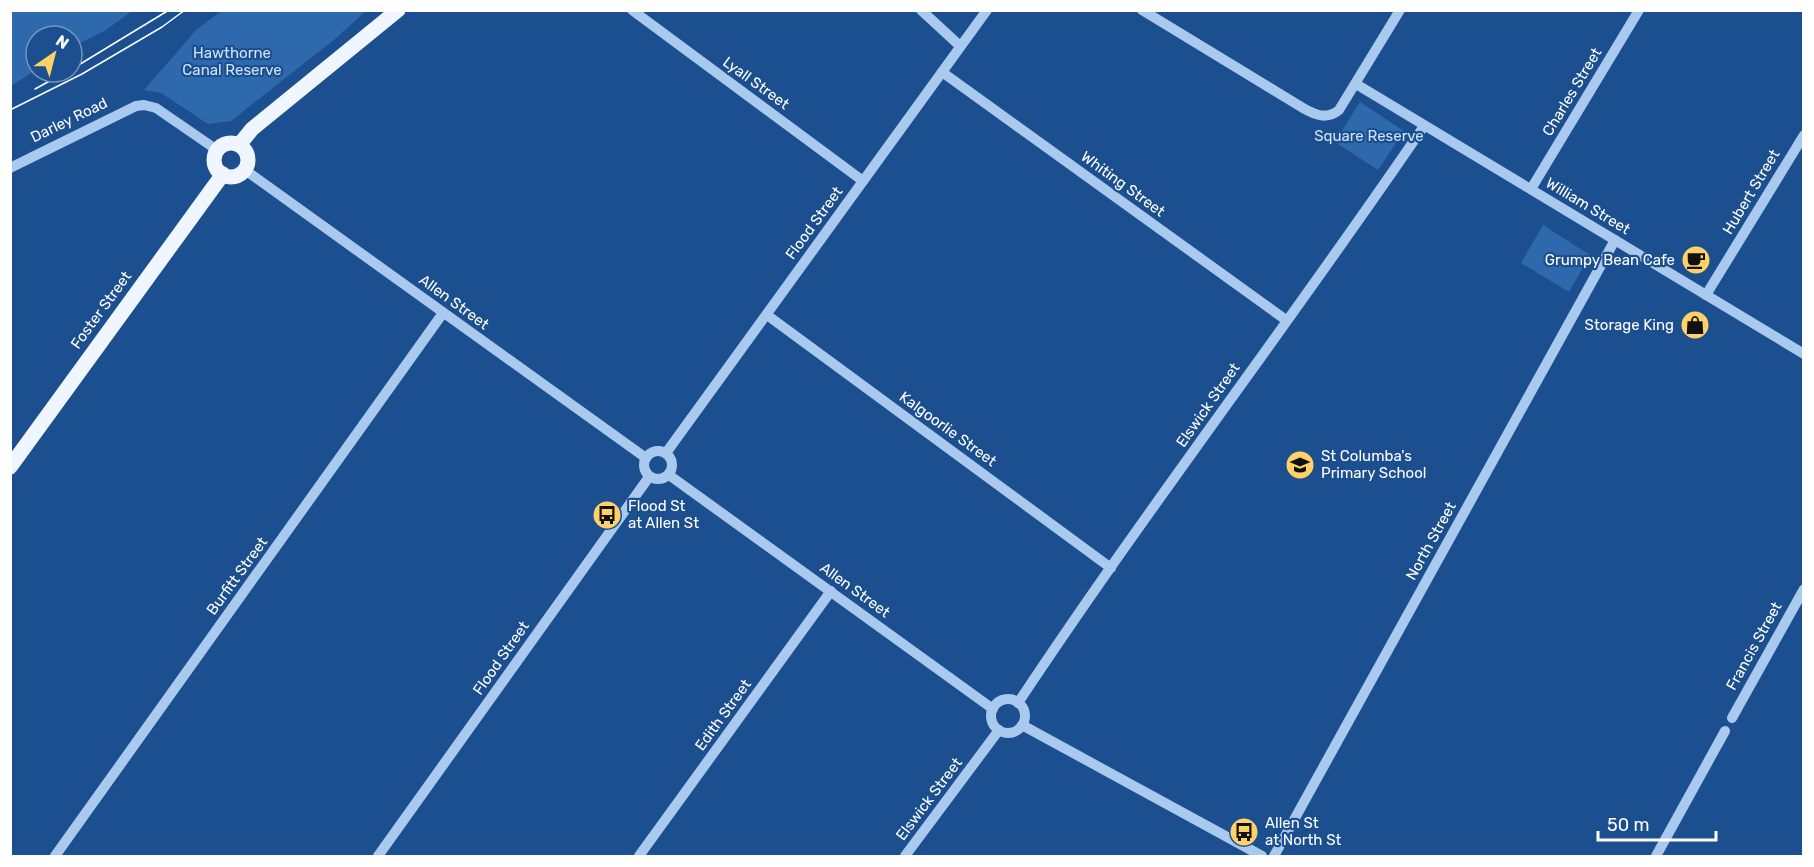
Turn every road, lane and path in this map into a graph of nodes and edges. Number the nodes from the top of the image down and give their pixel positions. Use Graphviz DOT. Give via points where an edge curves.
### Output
graph roads {
  1 [pos="398,10"];
  2 [pos="632,10"];
  3 [pos="921,10"];
  4 [pos="987,10"];
  5 [pos="1142,10"];
  6 [pos="1400,10"];
  7 [pos="1639,10"];
  8 [pos="1156,14"];
  9 [pos="960,46"];
  10 [pos="942,72"];
  11 [pos="1356,84"];
  12 [pos="1424,126"];
  13 [pos="1803,135"];
  14 [pos="239,145"];
  15 [pos="217,150"];
  16 [pos="10,168"];
  17 [pos="245,170"];
  18 [pos="223,174"];
  19 [pos="863,180"];
  20 [pos="1531,189"];
  21 [pos="1615,240"];
  22 [pos="1706,296"];
  23 [pos="443,313"];
  24 [pos="767,315"];
  25 [pos="1286,320"];
  26 [pos="1803,354"];
  27 [pos="666,453"];
  28 [pos="646,458"];
  29 [pos="10,467"];
  30 [pos="669,474"];
  31 [pos="649,477"];
  32 [pos="1111,568"];
  33 [pos="1803,589"];
  34 [pos="831,591"];
  35 [pos="1018,703"];
  36 [pos="993,709"];
  37 [pos="1731,718"];
  38 [pos="1022,725"];
  39 [pos="999,730"];
  40 [pos="1725,731"];
  41 [pos="55,856"];
  42 [pos="378,856"];
  43 [pos="639,856"];
  44 [pos="905,856"];
  45 [pos="1262,856"];
  46 [pos="1274,856"];
  47 [pos="1656,856"];
  1 -- 14 [label="main road" via="252,129"];
  2 -- 19 [label="street, Lyall Street"];
  3 -- 9 [label="street"];
  4 -- 9 [label="street, Flood Street"];
  5 -- 8 [label="street"];
  6 -- 11 [label="street"];
  7 -- 20 [label="street, Charles Street"];
  8 -- 11 [label="street" via="1312,113 1335,114"];
  9 -- 10 [label="street, Flood Street"];
  10 -- 19 [label="street, Flood Street"];
  10 -- 25 [label="street, Whiting Street"];
  11 -- 12 [label="street, William Street"];
  12 -- 20 [label="street, William Street"];
  12 -- 25 [label="street, Elswick Street"];
  13 -- 22 [label="street, Hubert Street"];
  14 -- 15 [label="main road" via="230,142"];
  14 -- 17 [label="main road" via="248,156"];
  15 -- 16 [label="street, Darley Road" via="156,108 144,105"];
  15 -- 18 [label="main road" via="214,163"];
  17 -- 18 [label="main road" via="235,176"];
  17 -- 23 [label="street, Allen Street"];
  18 -- 29 [label="main road, Foster Street"];
  19 -- 24 [label="street, Flood Street"];
  20 -- 21 [label="street, William Street"];
  21 -- 22 [label="street, William Street"];
  21 -- 46 [label="street, North Street"];
  22 -- 26 [label="street, William Street"];
  23 -- 28 [label="street, Allen Street"];
  23 -- 41 [label="street, Burfitt Street"];
  24 -- 27 [label="street, Flood Street"];
  24 -- 32 [label="street, Kalgoorlie Street"];
  25 -- 32 [label="street, Elswick Street"];
  27 -- 28 [label="street" via="655,451"];
  27 -- 30 [label="street" via="673,465"];
  28 -- 31 [label="street" via="644,470"];
  30 -- 31 [label="street" via="662,480"];
  30 -- 34 [label="street, Allen Street"];
  31 -- 42 [label="street, Flood Street"];
  32 -- 35 [label="street, Elswick Street"];
  33 -- 37 [label="street, Francis Street"];
  34 -- 36 [label="street, Allen Street"];
  34 -- 43 [label="street, Edith Street"];
  35 -- 36 [label="street" via="1001,701"];
  35 -- 38 [label="street" via="1024,713"];
  36 -- 39 [label="street" via="992,720"];
  38 -- 39 [label="street" via="1014,732"];
  38 -- 45 [label="street"];
  39 -- 44 [label="street, Elswick Street"];
  40 -- 47 [label="street"];
}
